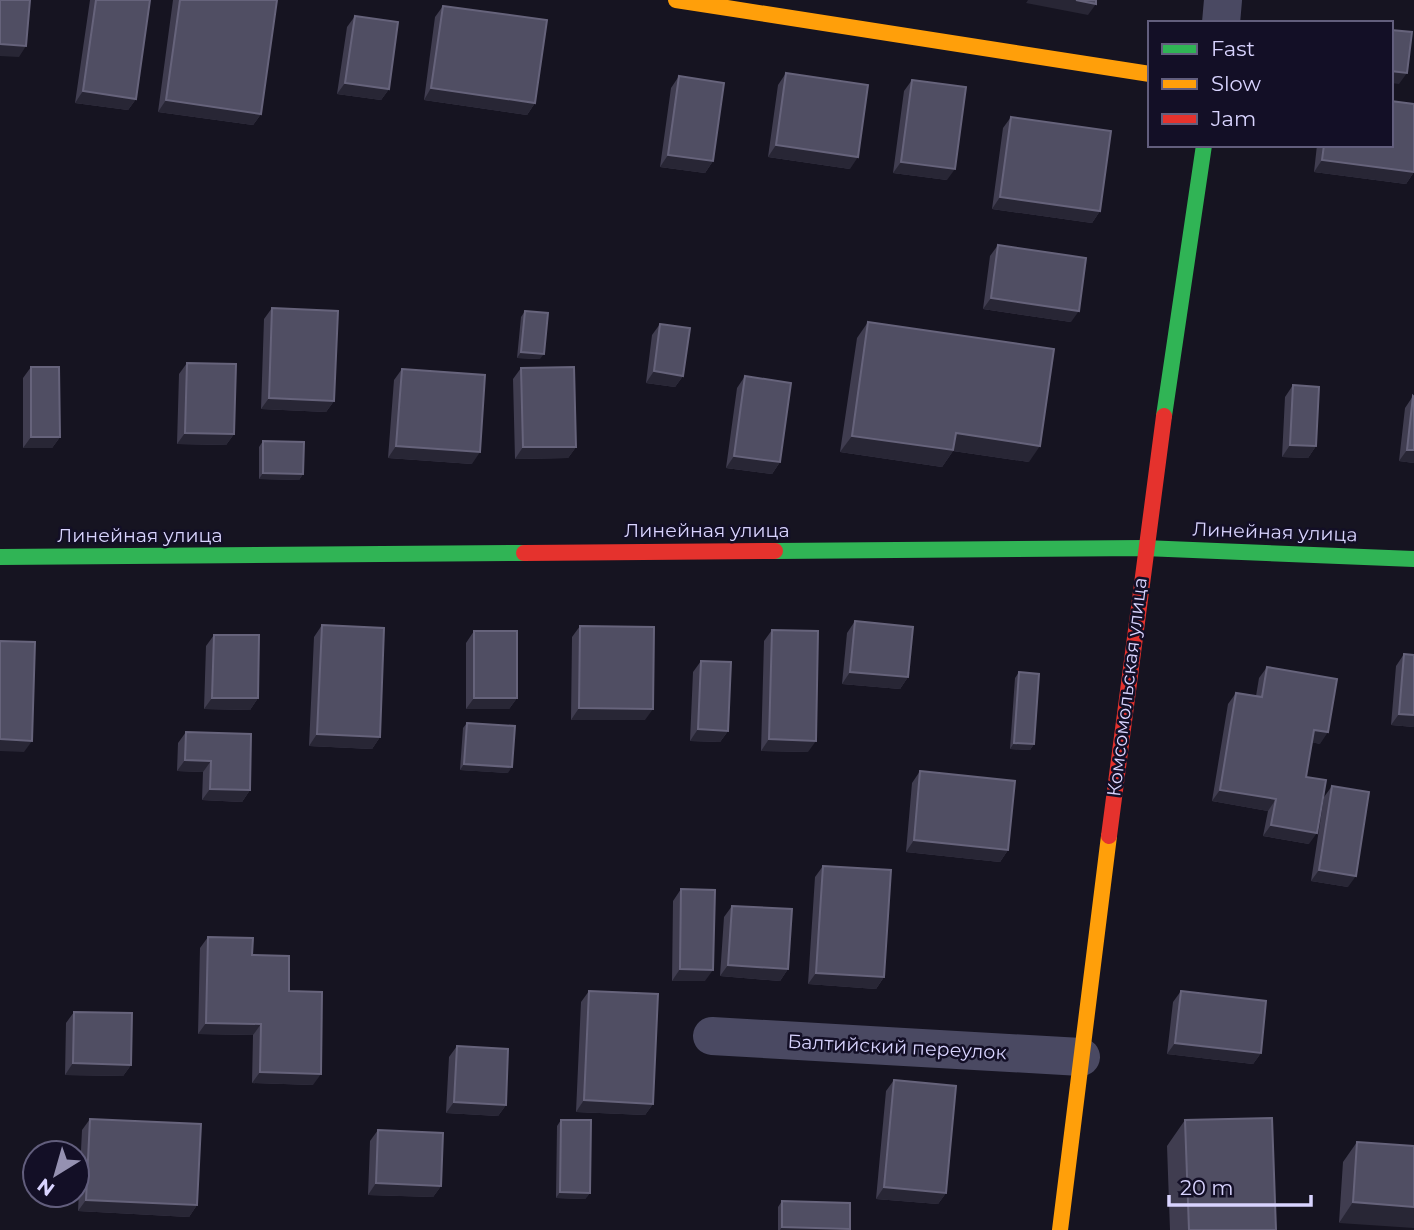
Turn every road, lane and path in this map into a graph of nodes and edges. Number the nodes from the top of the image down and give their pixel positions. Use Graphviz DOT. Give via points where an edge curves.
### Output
graph roads {
  1 [pos="676,0"];
  2 [pos="1223,0"];
  3 [pos="1221,21"];
  4 [pos="1148,74"];
  5 [pos="1204,147"];
  6 [pos="1144,548"];
  7 [pos="0,557"];
  8 [pos="1414,559"];
  9 [pos="712,1037"];
  10 [pos="1081,1057"];
  11 [pos="1060,1230"];
  1 -- 4 [label="street"];
  2 -- 3 [label="street"];
  5 -- 6 [label="street, Комсомольская улица"];
  6 -- 7 [label="street, Линейная улица"];
  6 -- 8 [label="street, Линейная улица"];
  6 -- 10 [label="street, Комсомольская улица"];
  9 -- 10 [label="street, Балтийский переулок"];
  10 -- 11 [label="street, Комсомольская улица"];
}
